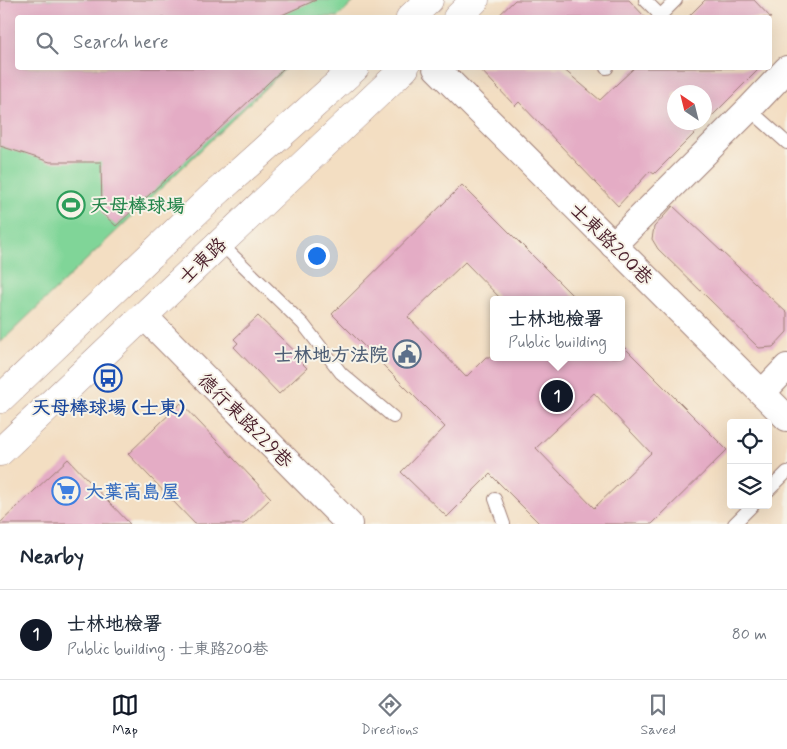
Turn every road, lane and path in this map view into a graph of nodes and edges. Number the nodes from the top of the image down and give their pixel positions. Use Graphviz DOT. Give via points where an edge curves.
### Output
graph roads {
  1 [pos="429,0"];
  2 [pos="476,0"];
  3 [pos="645,0"];
  4 [pos="676,0"];
  5 [pos="413,15"];
  6 [pos="460,15"];
  7 [pos="658,15"];
  8 [pos="660,15"];
  9 [pos="787,69"];
  10 [pos="353,70"];
  11 [pos="403,70"];
  12 [pos="438,70"];
  13 [pos="749,109"];
  14 [pos="787,143"];
  15 [pos="220,243"];
  16 [pos="613,245"];
  17 [pos="144,316"];
  18 [pos="787,367"];
  19 [pos="762,393"];
  20 [pos="0,399"];
  21 [pos="393,417"];
  22 [pos="787,418"];
  23 [pos="0,452"];
  24 [pos="787,472"];
  25 [pos="772,487"];
  26 [pos="495,499"];
  27 [pos="749,509"];
  28 [pos="349,524"];
  29 [pos="504,524"];
  30 [pos="734,524"];
  1 -- 5 [label="street"];
  2 -- 6 [label="street"];
  3 -- 7 [label="lane"];
  4 -- 8 [label="lane"];
  9 -- 13 [label="street"];
  10 -- 20 [label="street, 士東路" via="214,195"];
  11 -- 15 [label="street, 士東路"];
  12 -- 16 [label="street, 士東路200巷"];
  13 -- 14 [label="lane"];
  13 -- 16 [label="street"];
  15 -- 17 [label="street, 士東路"];
  15 -- 21 [label="lane" via="303,324 341,373"];
  16 -- 19 [label="street, 士東路200巷"];
  17 -- 23 [label="street, 士東路"];
  17 -- 28 [label="street, 德行東路229巷"];
  18 -- 19 [label="street"];
  19 -- 22 [label="street, 士東路200巷"];
  24 -- 25 [label="lane"];
  26 -- 29 [label="lane"];
  27 -- 30 [label="lane"];
}
